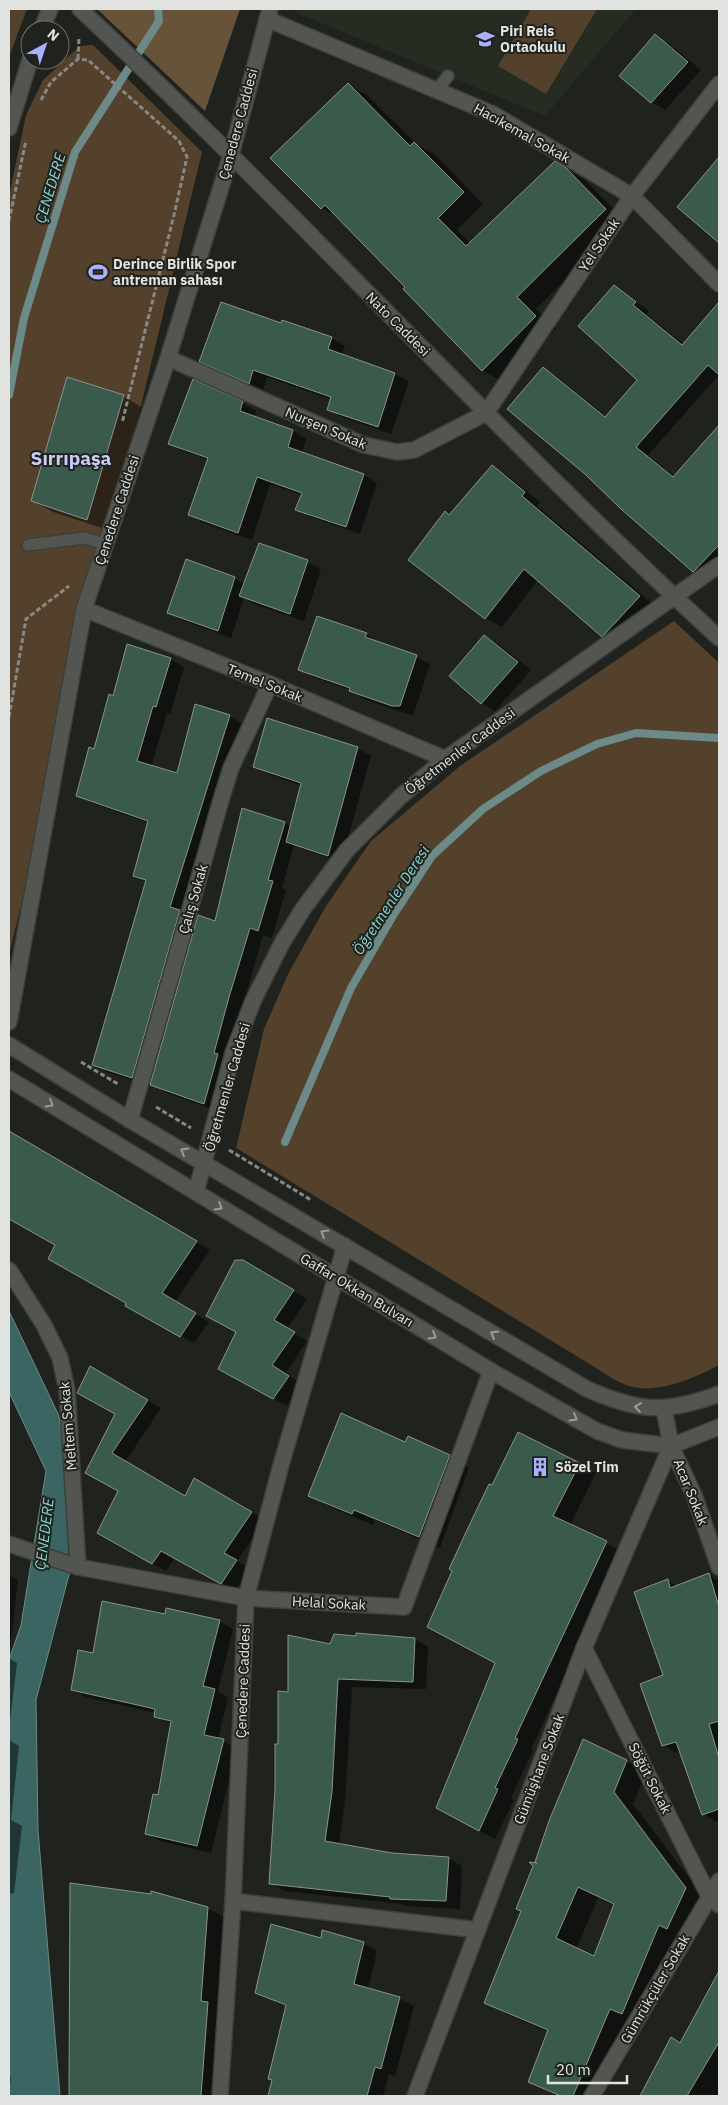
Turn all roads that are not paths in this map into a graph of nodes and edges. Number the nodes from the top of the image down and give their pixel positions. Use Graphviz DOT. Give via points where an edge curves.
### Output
graph roads {
  1 [pos="80,9"];
  2 [pos="268,14"];
  3 [pos="27,70"];
  4 [pos="448,76"];
  5 [pos="719,84"];
  6 [pos="437,90"];
  7 [pos="9,128"];
  8 [pos="231,156"];
  9 [pos="632,196"];
  10 [pos="719,284"];
  11 [pos="168,358"];
  12 [pos="486,413"];
  13 [pos="28,544"];
  14 [pos="106,544"];
  15 [pos="719,565"];
  16 [pos="676,598"];
  17 [pos="84,610"];
  18 [pos="719,638"];
  19 [pos="270,684"];
  20 [pos="445,759"];
  21 [pos="9,1022"];
  22 [pos="9,1045"];
  23 [pos="9,1079"];
  24 [pos="130,1120"];
  25 [pos="205,1163"];
  26 [pos="196,1192"];
  27 [pos="345,1246"];
  28 [pos="9,1270"];
  29 [pos="335,1277"];
  30 [pos="491,1371"];
  31 [pos="719,1394"];
  32 [pos="664,1408"];
  33 [pos="719,1427"];
  34 [pos="671,1446"];
  35 [pos="9,1544"];
  36 [pos="78,1567"];
  37 [pos="719,1567"];
  38 [pos="246,1598"];
  39 [pos="584,1648"];
  40 [pos="719,1881"];
  41 [pos="233,1901"];
  42 [pos="714,1901"];
  43 [pos="478,1930"];
  44 [pos="220,2096"];
  45 [pos="415,2096"];
  46 [pos="592,2096"];
  1 -- 8 [label="street, Nato Caddesi"];
  2 -- 6 [label="street, Hacıkemal Sokak"];
  2 -- 8 [label="street, Çenedere Caddesi"];
  3 -- 7 [label="street"];
  4 -- 6 [label="lane"];
  5 -- 9 [label="street, Yel Sokak"];
  6 -- 9 [label="street, Hacıkemal Sokak" via="493,114"];
  8 -- 11 [label="street, Çenedere Caddesi"];
  8 -- 12 [label="street, Nato Caddesi"];
  9 -- 10 [label="street, Hacıkemal Sokak"];
  9 -- 12 [label="street, Yel Sokak"];
  11 -- 12 [label="street, Nurşen Sokak" via="381,450 414,450"];
  11 -- 14 [label="street, Çenedere Caddesi"];
  12 -- 16 [label="street, Nato Caddesi"];
  13 -- 14 [label="lane" via="84,538"];
  14 -- 17 [label="street, Çenedere Caddesi"];
  15 -- 16 [label="street, Öğretmenler Caddesi"];
  16 -- 18 [label="street, Nato Caddesi"];
  16 -- 20 [label="street, Öğretmenler Caddesi"];
  17 -- 19 [label="street, Temel Sokak"];
  17 -- 21 [label="street, Çenedere Caddesi"];
  19 -- 20 [label="street, Temel Sokak"];
  19 -- 24 [label="street, Çalış Sokak" via="221,800"];
  20 -- 25 [label="street, Öğretmenler Caddesi" via="373,822 347,850 303,908 282,943 253,1001 234,1054"];
  22 -- 24 [label="street"];
  23 -- 26 [label="street, Gaffar Okkan Bulvarı, one-way"];
  25 -- 24 [label="street, one-way"];
  25 -- 26 [label="street, Öğretmenler Caddesi"];
  27 -- 25 [label="street, one-way"];
  26 -- 29 [label="street, Gaffar Okkan Bulvarı, one-way"];
  27 -- 29 [label="street, Çenedere Caddesi"];
  32 -- 27 [label="street, one-way" via="622,1404 587,1389"];
  28 -- 36 [label="street, Meltem Sokak" via="44,1325 62,1366 67,1390"];
  29 -- 30 [label="street, Gaffar Okkan Bulvarı, one-way"];
  29 -- 38 [label="street, Çenedere Caddesi"];
  30 -- 34 [label="street, Gaffar Okkan Bulvarı, one-way" via="597,1431 622,1440"];
  30 -- 38 [label="street, Helal Sokak" via="404,1607"];
  31 -- 32 [label="street" via="699,1402"];
  32 -- 34 [label="street, Acar Sokak"];
  33 -- 34 [label="street, Gaffar Okkan Bulvarı"];
  34 -- 37 [label="street, Acar Sokak" via="694,1495"];
  34 -- 39 [label="street, Gümüşhane Sokak"];
  35 -- 36 [label="street, Helal Sokak"];
  36 -- 38 [label="street, Helal Sokak"];
  38 -- 41 [label="street, Çenedere Caddesi"];
  39 -- 42 [label="street, Söğüt Sokak"];
  39 -- 43 [label="street, Gümüşhane Sokak"];
  40 -- 42 [label="street, Gümrükçüler Sokak"];
  41 -- 43 [label="street"];
  41 -- 44 [label="street, Çenedere Caddesi"];
  42 -- 46 [label="street, Gümrükçüler Sokak"];
  43 -- 45 [label="street, Gümüşhane Sokak"];
}
